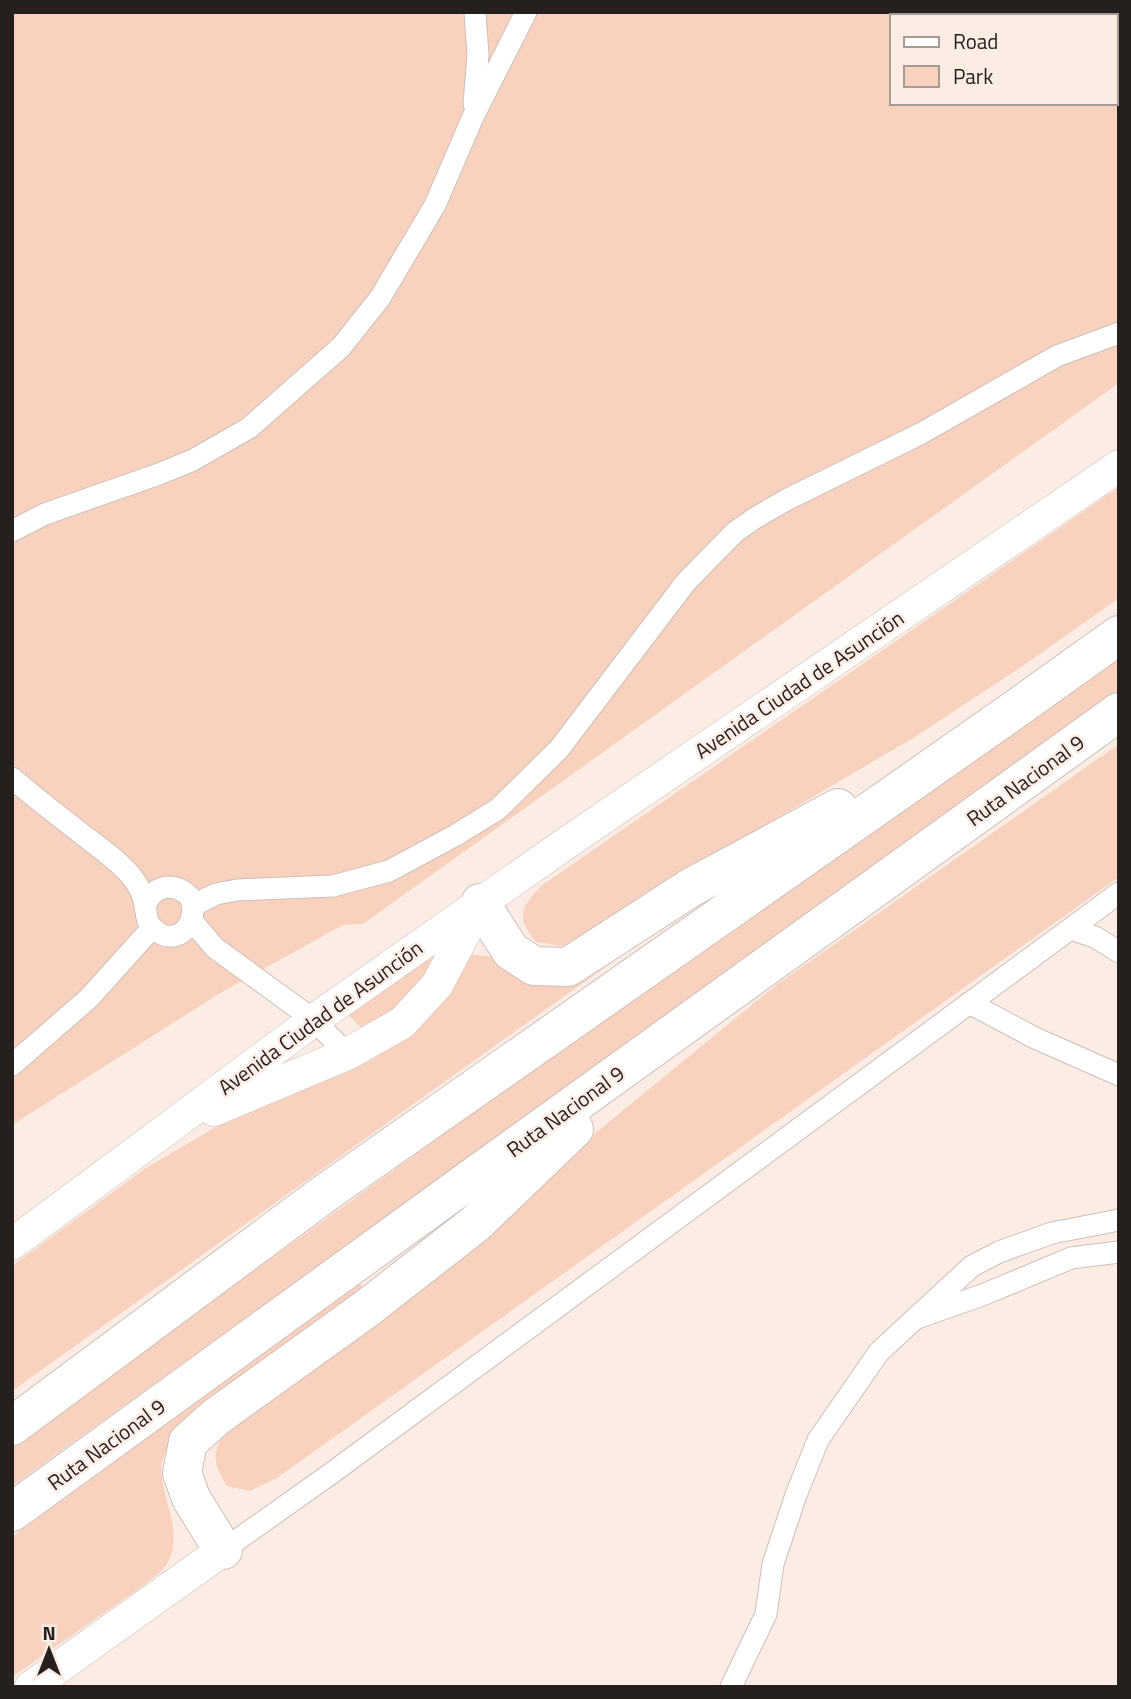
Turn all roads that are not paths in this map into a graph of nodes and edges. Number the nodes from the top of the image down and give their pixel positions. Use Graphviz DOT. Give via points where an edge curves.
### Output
graph roads {
  1 [pos="475,12"];
  2 [pos="527,12"];
  3 [pos="473,117"];
  4 [pos="1119,333"];
  5 [pos="1119,466"];
  6 [pos="12,531"];
  7 [pos="1119,635"];
  8 [pos="1017,708"];
  9 [pos="1119,712"];
  10 [pos="12,778"];
  11 [pos="125,870"];
  12 [pos="168,886"];
  13 [pos="1119,893"];
  14 [pos="480,903"];
  15 [pos="145,906"];
  16 [pos="193,913"];
  17 [pos="152,928"];
  18 [pos="1071,929"];
  19 [pos="1119,952"];
  20 [pos="969,1003"];
  21 [pos="314,1020"];
  22 [pos="668,1038"];
  23 [pos="347,1054"];
  24 [pos="12,1065"];
  25 [pos="1119,1075"];
  26 [pos="162,1133"];
  27 [pos="1119,1220"];
  28 [pos="12,1244"];
  29 [pos="1119,1252"];
  30 [pos="915,1318"];
  31 [pos="12,1426"];
  32 [pos="12,1513"];
  33 [pos="223,1550"];
  34 [pos="31,1687"];
  35 [pos="731,1687"];
  1 -- 3 [label="street" via="478,55"];
  2 -- 3 [label="street"];
  3 -- 6 [label="street" via="435,205 380,298 341,347 302,383 249,428 193,460 45,514"];
  4 -- 16 [label="street" via="1058,356 920,435 786,500 735,532 686,582 559,749 498,809 389,871 333,886 216,894"];
  5 -- 14 [label="street, Avenida Ciudad de Asunción"];
  7 -- 8 [label="highway"];
  8 -- 14 [label="highway" via="690,888 568,967 534,967 511,951"];
  8 -- 31 [label="highway" via="324,1194"];
  9 -- 22 [label="highway, Ruta Nacional 9"];
  10 -- 11 [label="street"];
  11 -- 12 [label="street"];
  11 -- 15 [label="street"];
  12 -- 15 [label="street" via="153,893"];
  12 -- 16 [label="street" via="184,891"];
  13 -- 18 [label="street"];
  14 -- 21 [label="street, Avenida Ciudad de Asunción"];
  14 -- 23 [label="street, Avenida Ciudad de Asunción" via="437,985 402,1023"];
  15 -- 17 [label="street"];
  16 -- 17 [label="street" via="187,928 174,935"];
  16 -- 21 [label="street" via="215,948"];
  17 -- 24 [label="street" via="89,998"];
  18 -- 19 [label="street"];
  18 -- 20 [label="street"];
  20 -- 25 [label="street"];
  20 -- 33 [label="street"];
  21 -- 23 [label="street"];
  21 -- 26 [label="street, Avenida Ciudad de Asunción"];
  22 -- 32 [label="highway, Ruta Nacional 9"];
  22 -- 33 [label="highway" via="475,1224 188,1442 182,1473 191,1498"];
  23 -- 26 [label="street, Avenida Ciudad de Asunción"];
  26 -- 28 [label="street, Avenida Ciudad de Asunción"];
  27 -- 30 [label="street" via="1052,1233 999,1252 972,1266"];
  29 -- 30 [label="street" via="1071,1258"];
  30 -- 35 [label="street" via="879,1352 818,1440 773,1564 766,1614"];
  33 -- 34 [label="street"];
}
